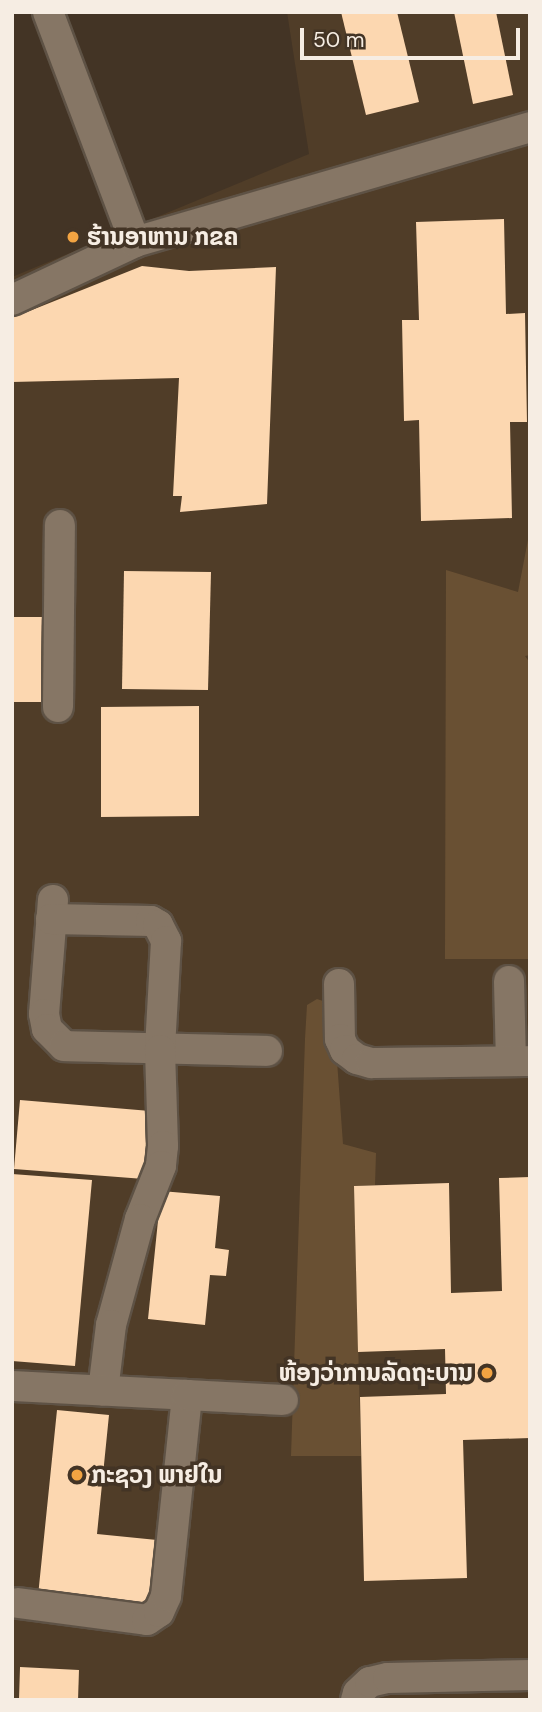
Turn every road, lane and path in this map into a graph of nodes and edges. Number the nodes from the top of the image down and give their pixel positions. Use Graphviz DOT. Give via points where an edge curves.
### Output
graph roads {
  1 [pos="48,12"];
  2 [pos="530,127"];
  3 [pos="135,242"];
  4 [pos="12,300"];
  5 [pos="60,524"];
  6 [pos="58,707"];
  7 [pos="509,981"];
  8 [pos="339,984"];
  9 [pos="160,1050"];
  10 [pos="267,1051"];
  11 [pos="520,1061"];
  12 [pos="12,1386"];
  13 [pos="103,1391"];
  14 [pos="187,1395"];
  15 [pos="283,1400"];
  16 [pos="18,1603"];
  17 [pos="530,1675"];
  18 [pos="454,1688"];
  19 [pos="356,1700"];
  1 -- 3 [label="street"];
  2 -- 3 [label="street"];
  3 -- 4 [label="street"];
  5 -- 6 [label="street"];
  7 -- 11 [label="street"];
  8 -- 11 [label="street" via="340,1039 357,1059 371,1063"];
  9 -- 9 [label="street" via="166,941 158,925 52,910 44,1014 47,1029 64,1046"];
  9 -- 10 [label="street"];
  9 -- 13 [label="street" via="161,1166 140,1219 111,1325"];
  12 -- 13 [label="street"];
  13 -- 14 [label="street"];
  14 -- 15 [label="street"];
  14 -- 16 [label="street" via="166,1596 159,1612 147,1620"];
  17 -- 18 [label="street"];
  18 -- 19 [label="street" via="388,1678 370,1682"];
}
